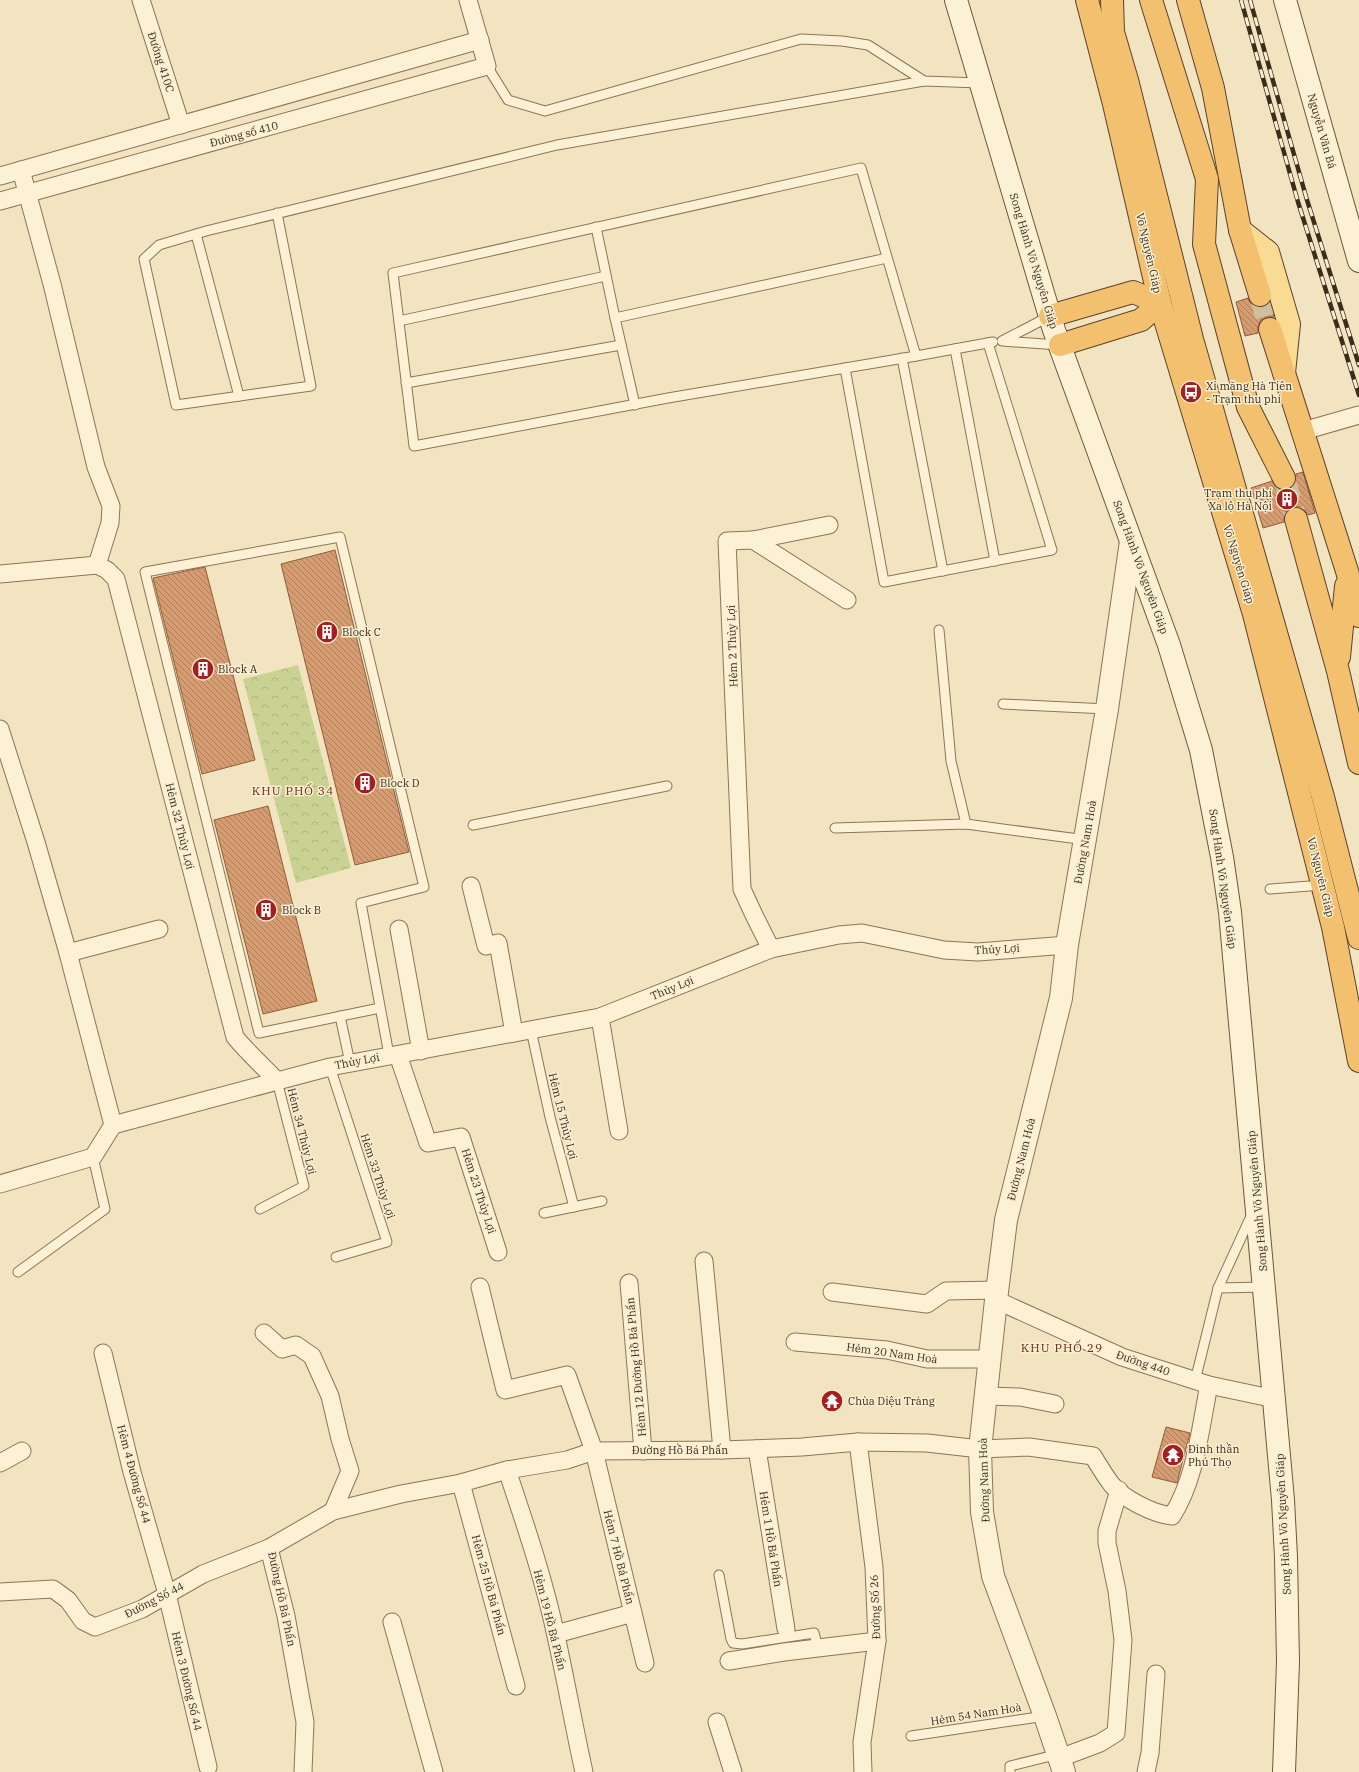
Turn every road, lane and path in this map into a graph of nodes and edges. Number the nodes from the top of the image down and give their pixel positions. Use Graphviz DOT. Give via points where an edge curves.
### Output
graph roads {
  1 [pos="141,0"];
  2 [pos="468,0"];
  3 [pos="956,0"];
  4 [pos="1112,0"];
  5 [pos="1151,0"];
  6 [pos="1188,0"];
  7 [pos="1285,0"];
  8 [pos="1088,5"];
  9 [pos="1113,32"];
  10 [pos="480,40"];
  11 [pos="487,66"];
  12 [pos="1127,80"];
  13 [pos="924,81"];
  14 [pos="980,83"];
  15 [pos="1212,88"];
  16 [pos="1114,104"];
  17 [pos="181,125"];
  18 [pos="1199,150"];
  19 [pos="21,170"];
  20 [pos="0,176"];
  21 [pos="1207,179"];
  22 [pos="28,194"];
  23 [pos="0,201"];
  24 [pos="277,212"];
  25 [pos="596,227"];
  26 [pos="1240,230"];
  27 [pos="196,234"];
  28 [pos="887,258"];
  29 [pos="1172,259"];
  30 [pos="1359,262"];
  31 [pos="606,276"];
  32 [pos="1260,295"];
  33 [pos="1160,303"];
  34 [pos="1050,316"];
  35 [pos="615,318"];
  36 [pos="399,321"];
  37 [pos="1270,329"];
  38 [pos="1191,335"];
  39 [pos="1002,341"];
  40 [pos="988,343"];
  41 [pos="621,345"];
  42 [pos="1060,345"];
  43 [pos="955,349"];
  44 [pos="916,356"];
  45 [pos="902,358"];
  46 [pos="845,368"];
  47 [pos="1284,373"];
  48 [pos="406,383"];
  49 [pos="239,396"];
  50 [pos="635,404"];
  51 [pos="1359,415"];
  52 [pos="1302,432"];
  53 [pos="1284,478"];
  54 [pos="1296,519"];
  55 [pos="829,525"];
  56 [pos="753,540"];
  57 [pos="1131,540"];
  58 [pos="995,561"];
  59 [pos="97,565"];
  60 [pos="943,571"];
  61 [pos="1347,571"];
  62 [pos="0,574"];
  63 [pos="847,600"];
  64 [pos="1359,616"];
  65 [pos="939,630"];
  66 [pos="1338,671"];
  67 [pos="1003,704"];
  68 [pos="1107,709"];
  69 [pos="0,729"];
  70 [pos="1359,763"];
  71 [pos="668,786"];
  72 [pos="966,824"];
  73 [pos="473,825"];
  74 [pos="835,828"];
  75 [pos="1086,840"];
  76 [pos="1323,885"];
  77 [pos="471,886"];
  78 [pos="1270,889"];
  79 [pos="159,929"];
  80 [pos="399,929"];
  81 [pos="1359,938"];
  82 [pos="1067,944"];
  83 [pos="771,949"];
  84 [pos="68,953"];
  85 [pos="380,1008"];
  86 [pos="340,1016"];
  87 [pos="600,1017"];
  88 [pos="531,1030"];
  89 [pos="514,1033"];
  90 [pos="421,1051"];
  91 [pos="394,1055"];
  92 [pos="1359,1061"];
  93 [pos="350,1063"];
  94 [pos="330,1067"];
  95 [pos="277,1080"];
  96 [pos="113,1125"];
  97 [pos="620,1131"];
  98 [pos="93,1157"];
  99 [pos="0,1184"];
  100 [pos="602,1201"];
  101 [pos="1257,1203"];
  102 [pos="574,1207"];
  103 [pos="260,1210"];
  104 [pos="544,1213"];
  105 [pos="498,1252"];
  106 [pos="336,1257"];
  107 [pos="704,1261"];
  108 [pos="18,1272"];
  109 [pos="629,1283"];
  110 [pos="480,1287"];
  111 [pos="1265,1287"];
  112 [pos="1218,1288"];
  113 [pos="832,1292"];
  114 [pos="996,1295"];
  115 [pos="264,1333"];
  116 [pos="795,1342"];
  117 [pos="103,1353"];
  118 [pos="990,1360"];
  119 [pos="1202,1383"];
  120 [pos="986,1396"];
  121 [pos="1275,1399"];
  122 [pos="1054,1404"];
  123 [pos="858,1442"];
  124 [pos="757,1449"];
  125 [pos="980,1449"];
  126 [pos="722,1450"];
  127 [pos="22,1451"];
  128 [pos="594,1451"];
  129 [pos="643,1451"];
  130 [pos="0,1463"];
  131 [pos="507,1470"];
  132 [pos="462,1483"];
  133 [pos="1119,1490"];
  134 [pos="333,1511"];
  135 [pos="269,1548"];
  136 [pos="719,1575"];
  137 [pos="0,1592"];
  138 [pos="167,1594"];
  139 [pos="633,1613"];
  140 [pos="392,1622"];
  141 [pos="786,1629"];
  142 [pos="556,1634"];
  143 [pos="877,1641"];
  144 [pos="818,1648"];
  145 [pos="729,1661"];
  146 [pos="645,1663"];
  147 [pos="1156,1674"];
  148 [pos="516,1686"];
  149 [pos="1045,1716"];
  150 [pos="717,1722"];
  151 [pos="911,1736"];
  152 [pos="1061,1761"];
  153 [pos="208,1767"];
  154 [pos="303,1772"];
  155 [pos="434,1772"];
  156 [pos="584,1772"];
  157 [pos="733,1772"];
  158 [pos="863,1772"];
  159 [pos="1010,1772"];
  160 [pos="1146,1772"];
  161 [pos="1284,1772"];
  1 -- 17 [label="street, Đường 410C"];
  2 -- 10 [label="street"];
  3 -- 14 [label="main road, Song Hành Võ Nguyên Giáp"];
  4 -- 9 [label="highway, Võ Nguyên Giáp"];
  5 -- 18 [label="highway"];
  6 -- 15 [label="highway"];
  7 -- 30 [label="main road, Nguyễn Văn Bá"];
  8 -- 9 [label="highway"];
  8 -- 16 [label="highway, Võ Nguyên Giáp"];
  9 -- 12 [label="highway, Võ Nguyên Giáp"];
  10 -- 11 [label="street"];
  10 -- 17 [label="street"];
  11 -- 13 [label="lane" via="508,100 545,111 801,38 868,45"];
  11 -- 22 [label="street, Đường số 410"];
  12 -- 16 [label="highway"];
  12 -- 29 [label="highway, Võ Nguyên Giáp"];
  13 -- 14 [label="lane"];
  13 -- 24 [label="lane" via="557,145"];
  14 -- 34 [label="main road, Song Hành Võ Nguyên Giáp"];
  15 -- 18 [label="highway"];
  15 -- 26 [label="highway"];
  16 -- 33 [label="highway, Võ Nguyên Giáp"];
  17 -- 19 [label="street"];
  18 -- 21 [label="highway"];
  19 -- 20 [label="street"];
  19 -- 22 [label="street"];
  21 -- 26 [label="highway"];
  21 -- 53 [label="highway" via="1204,244 1248,407"];
  22 -- 23 [label="street, Đường số 410"];
  22 -- 59 [label="street" via="96,467 111,506 110,523"];
  24 -- 27 [label="lane"];
  24 -- 49 [label="lane" via="311,386"];
  25 -- 28 [label="lane" via="861,168"];
  25 -- 31 [label="lane"];
  25 -- 36 [label="lane" via="393,273"];
  26 -- 32 [label="highway"];
  26 -- 47 [label="main road" via="1268,252 1289,324"];
  27 -- 49 [label="lane"];
  27 -- 49 [label="lane" via="159,245 144,259 176,405"];
  28 -- 35 [label="lane"];
  28 -- 44 [label="lane"];
  29 -- 33 [label="highway"];
  29 -- 38 [label="highway, Võ Nguyên Giáp"];
  31 -- 35 [label="lane"];
  31 -- 36 [label="lane"];
  33 -- 34 [label="highway" via="1133,292"];
  33 -- 38 [label="highway"];
  33 -- 42 [label="highway" via="1141,320"];
  33 -- 76 [label="highway, Võ Nguyên Giáp" via="1254,614"];
  34 -- 39 [label="lane"];
  34 -- 42 [label="main road, Song Hành Võ Nguyên Giáp"];
  35 -- 41 [label="lane"];
  36 -- 48 [label="lane"];
  37 -- 47 [label="highway"];
  38 -- 81 [label="highway, Võ Nguyên Giáp" via="1323,797"];
  39 -- 40 [label="lane"];
  39 -- 42 [label="lane"];
  40 -- 43 [label="lane"];
  40 -- 58 [label="lane" via="1052,550"];
  41 -- 48 [label="lane"];
  41 -- 50 [label="lane"];
  42 -- 57 [label="main road, Song Hành Võ Nguyên Giáp"];
  43 -- 44 [label="lane"];
  43 -- 58 [label="lane"];
  44 -- 45 [label="lane"];
  45 -- 46 [label="lane"];
  45 -- 60 [label="lane"];
  46 -- 50 [label="lane"];
  46 -- 60 [label="lane" via="884,582"];
  47 -- 52 [label="highway"];
  48 -- 50 [label="lane" via="414,446"];
  51 -- 52 [label="street"];
  52 -- 61 [label="highway"];
  54 -- 66 [label="highway"];
  55 -- 56 [label="street"];
  56 -- 63 [label="street"];
  56 -- 83 [label="street, Hẻm 2 Thủy Lợi" via="727,541 742,889"];
  57 -- 68 [label="main road, Đường Nam Hoà"];
  57 -- 101 [label="main road, Song Hành Võ Nguyên Giáp" via="1186,697 1213,803 1230,912"];
  58 -- 60 [label="lane"];
  59 -- 62 [label="street"];
  59 -- 95 [label="street, Hẻm 32 Thủy Lợi" via="116,579 235,1037"];
  61 -- 64 [label="highway"];
  61 -- 66 [label="highway"];
  65 -- 72 [label="lane" via="951,761"];
  66 -- 70 [label="highway"];
  67 -- 68 [label="lane"];
  68 -- 75 [label="main road, Đường Nam Hoà"];
  69 -- 84 [label="street"];
  71 -- 73 [label="lane"];
  72 -- 74 [label="lane"];
  72 -- 75 [label="lane"];
  75 -- 82 [label="main road, Đường Nam Hoà"];
  76 -- 78 [label="lane"];
  76 -- 92 [label="highway, Võ Nguyên Giáp"];
  77 -- 89 [label="street" via="486,946 498,943"];
  79 -- 84 [label="street"];
  80 -- 90 [label="street"];
  82 -- 83 [label="street, Thủy Lợi" via="978,952 944,950 862,933 839,935"];
  82 -- 114 [label="main road, Đường Nam Hoà" via="1061,998 1006,1220"];
  83 -- 87 [label="street, Thủy Lợi"];
  84 -- 96 [label="street"];
  85 -- 86 [label="lane"];
  85 -- 86 [label="lane" via="361,903 424,887 340,537 145,572 259,1033"];
  85 -- 91 [label="lane"];
  86 -- 93 [label="lane"];
  87 -- 88 [label="street, Thủy Lợi"];
  87 -- 97 [label="street"];
  88 -- 89 [label="street, Thủy Lợi"];
  88 -- 102 [label="lane, Hẻm 15 Thủy Lợi" via="550,1117"];
  89 -- 90 [label="street, Thủy Lợi"];
  90 -- 91 [label="street, Thủy Lợi"];
  91 -- 93 [label="street, Thủy Lợi"];
  91 -- 105 [label="street, Hẻm 23 Thủy Lợi" via="428,1143 461,1137"];
  93 -- 94 [label="street, Thủy Lợi"];
  94 -- 95 [label="street, Thủy Lợi"];
  94 -- 106 [label="lane, Hẻm 33 Thủy Lợi" via="387,1242"];
  95 -- 96 [label="street, Thủy Lợi"];
  95 -- 103 [label="lane, Hẻm 34 Thủy Lợi" via="304,1186"];
  96 -- 98 [label="street"];
  98 -- 99 [label="street"];
  98 -- 108 [label="lane" via="105,1209"];
  100 -- 102 [label="lane"];
  101 -- 111 [label="main road, Song Hành Võ Nguyên Giáp"];
  101 -- 112 [label="lane"];
  102 -- 104 [label="lane"];
  107 -- 126 [label="street"];
  109 -- 129 [label="street, Hẻm 12 Đường Hồ Bá Phấn"];
  110 -- 128 [label="street, Hẻm 7 Hồ Bá Phấn" via="505,1390 567,1375"];
  111 -- 112 [label="lane"];
  111 -- 121 [label="main road, Song Hành Võ Nguyên Giáp"];
  112 -- 119 [label="lane"];
  113 -- 114 [label="street" via="927,1304 946,1291"];
  114 -- 118 [label="main road, Đường Nam Hoà"];
  114 -- 119 [label="street, Đường 440" via="1122,1357"];
  115 -- 134 [label="street" via="282,1350 296,1345 312,1356 330,1396 350,1471"];
  116 -- 118 [label="street, Hẻm 20 Nam Hoà" via="887,1350 927,1359"];
  117 -- 138 [label="street, Hẻm 4 Đường Số 44" via="132,1472"];
  118 -- 120 [label="main road, Đường Nam Hoà"];
  119 -- 121 [label="street, Đường 440"];
  119 -- 133 [label="street, Đường Hồ Bá Phấn" via="1192,1471 1172,1516 1161,1515 1137,1504"];
  120 -- 122 [label="street" via="1020,1397"];
  120 -- 125 [label="main road, Đường Nam Hoà"];
  121 -- 161 [label="main road, Song Hành Võ Nguyên Giáp" via="1288,1609"];
  123 -- 124 [label="street, Đường Hồ Bá Phấn"];
  123 -- 125 [label="street, Đường Hồ Bá Phấn" via="927,1443"];
  123 -- 143 [label="street, Đường Số 26" via="874,1567"];
  124 -- 126 [label="street, Đường Hồ Bá Phấn"];
  124 -- 141 [label="street, Hẻm 1 Hồ Bá Phấn"];
  125 -- 133 [label="street, Đường Hồ Bá Phấn" via="1030,1447 1093,1456 1113,1486"];
  125 -- 149 [label="main road, Đường Nam Hoà" via="982,1512 993,1576"];
  126 -- 129 [label="street, Đường Hồ Bá Phấn"];
  127 -- 130 [label="street"];
  128 -- 129 [label="street, Đường Hồ Bá Phấn"];
  128 -- 131 [label="street, Đường Hồ Bá Phấn" via="567,1460"];
  128 -- 139 [label="street, Hẻm 7 Hồ Bá Phấn"];
  131 -- 132 [label="street, Đường Hồ Bá Phấn"];
  131 -- 142 [label="street, Hẻm 19 Hồ Bá Phấn" via="531,1541"];
  132 -- 134 [label="street, Đường Hồ Bá Phấn" via="401,1494"];
  132 -- 148 [label="street, Hẻm 25 Hồ Bá Phấn"];
  133 -- 152 [label="street" via="1107,1531 1123,1640 1116,1733"];
  134 -- 135 [label="street, Đường Hồ Bá Phấn"];
  135 -- 138 [label="street, Đường Số 44" via="203,1574"];
  135 -- 154 [label="street, Đường Hồ Bá Phấn" via="286,1616 305,1722"];
  136 -- 144 [label="lane" via="733,1643 742,1644 814,1633"];
  137 -- 138 [label="street, Đường Số 44" via="53,1589 68,1600 83,1620 95,1627 142,1608"];
  138 -- 153 [label="street, Hẻm 3 Đường Số 44"];
  139 -- 142 [label="street"];
  139 -- 146 [label="street, Hẻm 7 Hồ Bá Phấn"];
  140 -- 155 [label="street"];
  142 -- 156 [label="street, Hẻm 19 Hồ Bá Phấn"];
  143 -- 144 [label="street"];
  143 -- 158 [label="street, Đường Số 26" via="862,1742"];
  144 -- 145 [label="street"];
  147 -- 160 [label="street" via="1150,1753"];
  149 -- 151 [label="lane, Hẻm 54 Nam Hoà"];
  149 -- 152 [label="main road, Đường Nam Hoà"];
  150 -- 157 [label="street"];
  152 -- 159 [label="lane" via="1010,1766"];
}
